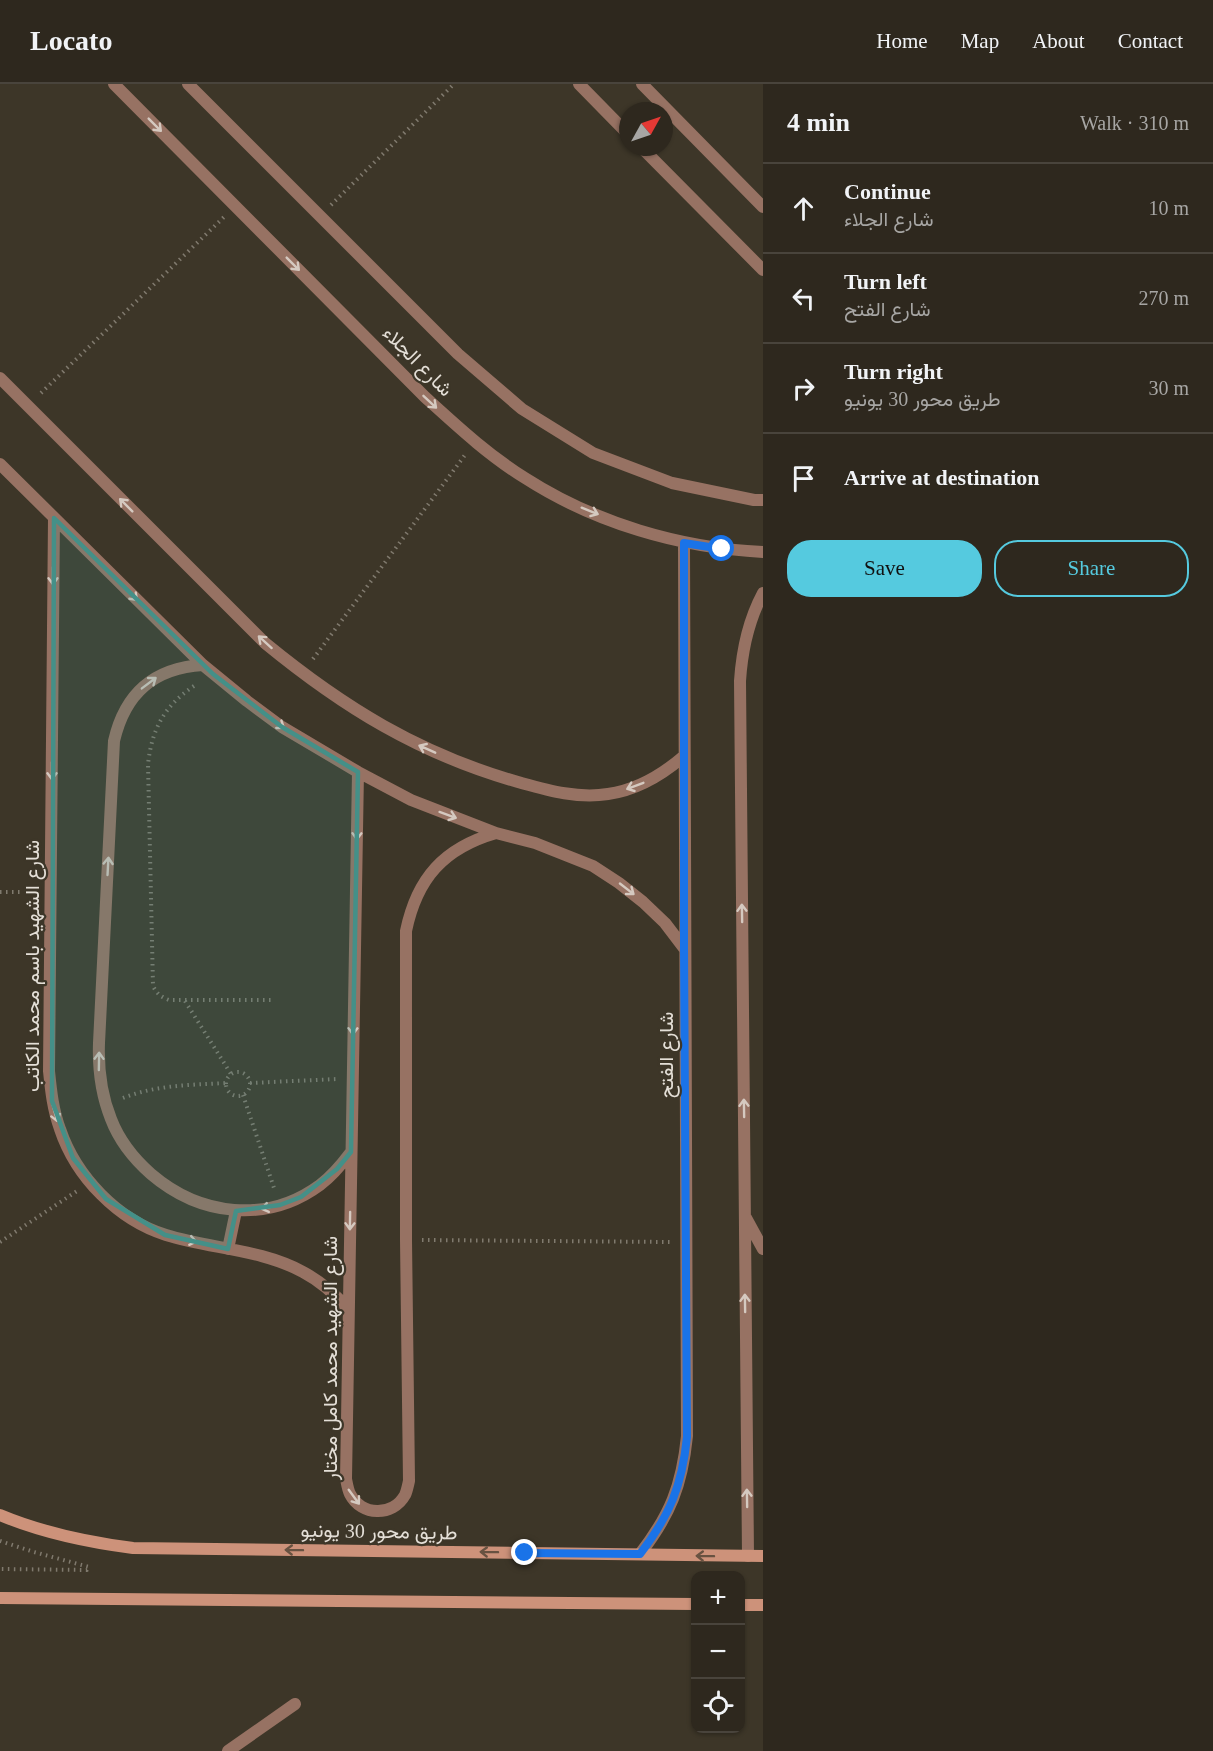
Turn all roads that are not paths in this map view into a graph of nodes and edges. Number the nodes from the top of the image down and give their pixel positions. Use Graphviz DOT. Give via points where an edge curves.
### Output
graph roads {
  1 [pos="114,84"];
  2 [pos="188,84"];
  3 [pos="579,84"];
  4 [pos="642,84"];
  5 [pos="619,125"];
  6 [pos="650,156"];
  7 [pos="763,207"];
  8 [pos="763,270"];
  9 [pos="0,378"];
  10 [pos="0,464"];
  11 [pos="763,501"];
  12 [pos="54,518"];
  13 [pos="684,543"];
  14 [pos="763,552"];
  15 [pos="763,593"];
  16 [pos="208,670"];
  17 [pos="684,756"];
  18 [pos="358,772"];
  19 [pos="496,833"];
  20 [pos="684,948"];
  21 [pos="351,1152"];
  22 [pos="236,1211"];
  23 [pos="745,1215"];
  24 [pos="228,1249"];
  25 [pos="763,1249"];
  26 [pos="348,1309"];
  27 [pos="0,1515"];
  28 [pos="640,1554"];
  29 [pos="748,1556"];
  30 [pos="763,1556"];
  31 [pos="0,1598"];
  32 [pos="691,1605"];
  33 [pos="745,1605"];
  34 [pos="763,1605"];
  35 [pos="295,1704"];
  36 [pos="228,1751"];
  1 -- 13 [label="street, شارع الجلاء, one-way" via="425,397 475,442 525,478 578,506 632,529"];
  2 -- 11 [label="street, شارع الجلاء" via="458,354 522,409 594,453 672,483"];
  3 -- 5 [label="street"];
  4 -- 7 [label="street"];
  6 -- 8 [label="street"];
  17 -- 9 [label="street, one-way" via="668,770 629,789 586,796 565,794 458,762 377,723 302,674 265,643"];
  10 -- 12 [label="street"];
  12 -- 16 [label="street, one-way"];
  12 -- 24 [label="street, شارع الشهيد باسم محمد الكاتب, one-way" via="49,1071 52,1101 73,1158 90,1183 115,1207 165,1235"];
  13 -- 14 [label="street, شارع الجلاء"];
  13 -- 17 [label="street, شارع الفتح"];
  23 -- 15 [label="street, one-way" via="740,681 744,641"];
  16 -- 18 [label="street, one-way" via="282,727"];
  22 -- 16 [label="street, one-way" via="184,1197 141,1165 111,1121 99,1061 117,725 133,697 157,677 187,666"];
  17 -- 20 [label="street, شارع الفتح"];
  18 -- 19 [label="street, one-way" via="439,812"];
  18 -- 21 [label="street, شارع الشهيد محمد كامل مختار, one-way"];
  19 -- 20 [label="street, one-way" via="535,843 593,867 644,902"];
  26 -- 19 [label="street, شارع الشهيد محمد كامل مختار, one-way" via="346,1479 349,1493 358,1504 384,1511 397,1505 406,1494 409,1481 406,931 418,892 442,860 459,848"];
  20 -- 28 [label="street, شارع الفتح" via="687,1437 685,1462 669,1512"];
  21 -- 22 [label="street, one-way" via="337,1169 301,1197 258,1210"];
  21 -- 26 [label="street, شارع الشهيد محمد كامل مختار, one-way"];
  22 -- 24 [label="street"];
  23 -- 25 [label="street"];
  29 -- 23 [label="street, one-way"];
  24 -- 26 [label="street, شارع الشهيد باسم محمد الكاتب" via="302,1271 335,1294"];
  28 -- 27 [label="street, طريق محور 30 يونيو, one-way" via="133,1548 63,1537"];
  29 -- 28 [label="street, طريق محور 30 يونيو, one-way"];
  29 -- 30 [label="street, طريق محور 30 يونيو"];
  31 -- 32 [label="street"];
  33 -- 34 [label="street"];
  35 -- 36 [label="street"];
}
